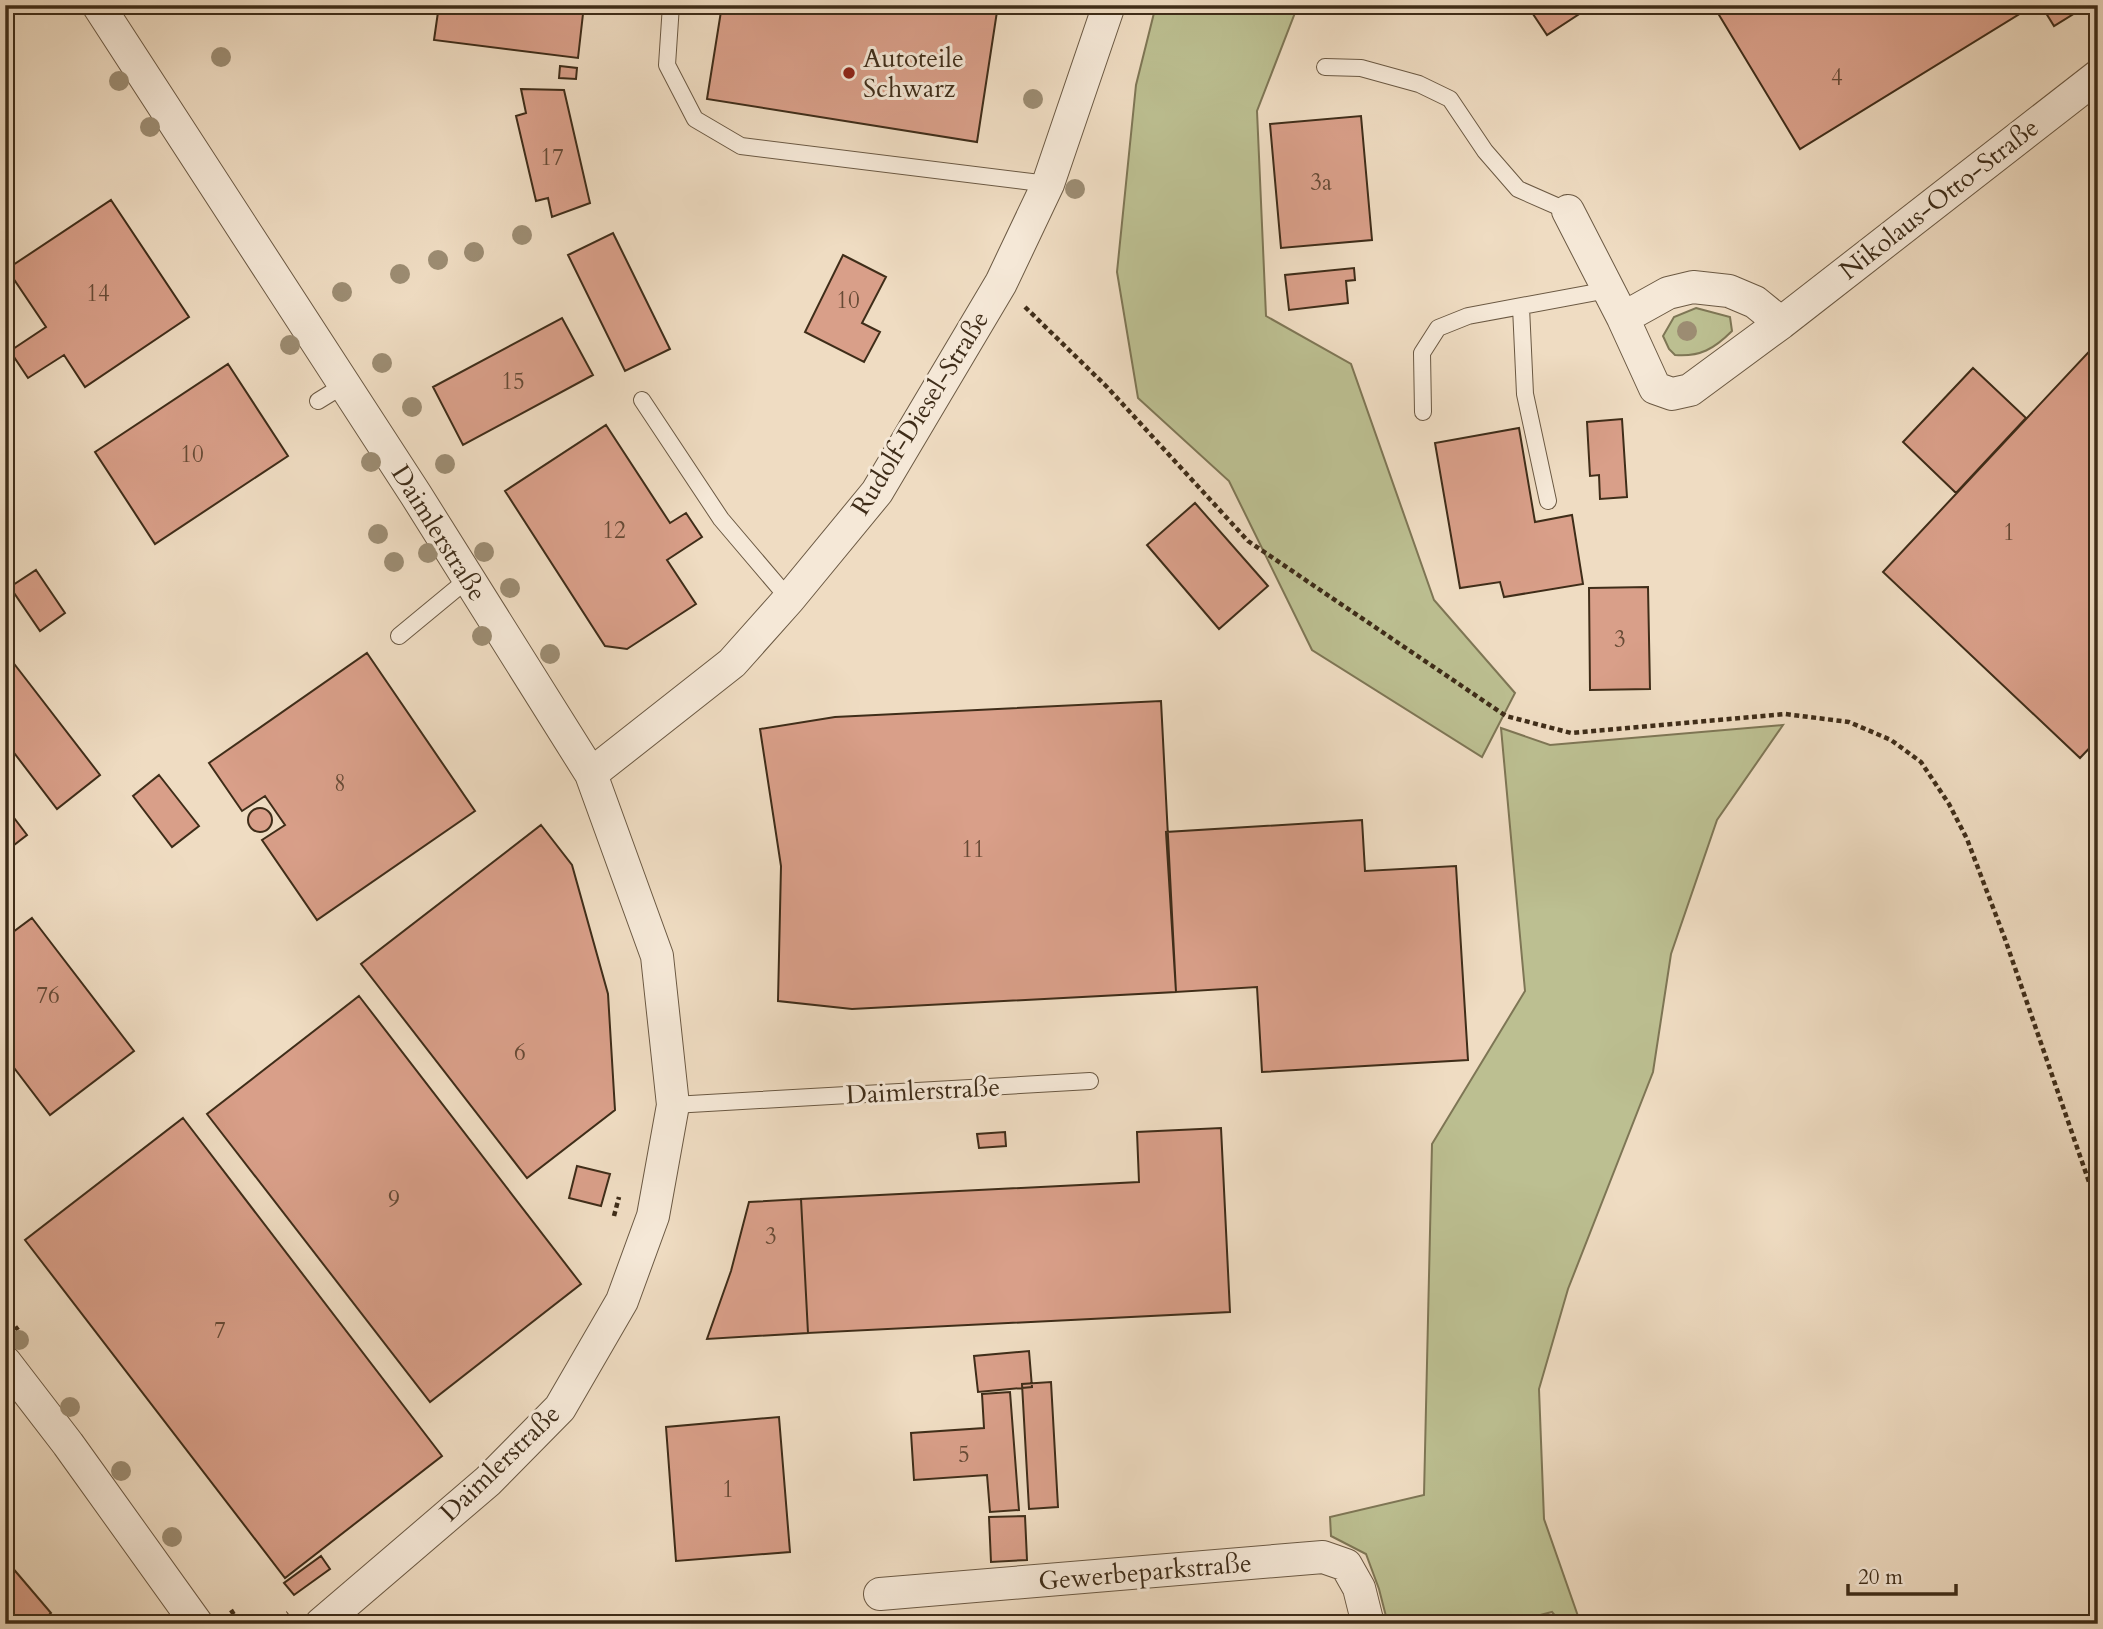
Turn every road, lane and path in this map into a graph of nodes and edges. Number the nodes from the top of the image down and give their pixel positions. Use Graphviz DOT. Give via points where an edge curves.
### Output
graph roads {
  1 [pos="98,5"];
  2 [pos="671,5"];
  3 [pos="1109,5"];
  4 [pos="1325,67"];
  5 [pos="2098,76"];
  6 [pos="1048,184"];
  7 [pos="1568,211"];
  8 [pos="1001,283"];
  9 [pos="1608,290"];
  10 [pos="1521,307"];
  11 [pos="1623,318"];
  12 [pos="1781,323"];
  13 [pos="642,400"];
  14 [pos="1423,412"];
  15 [pos="1548,501"];
  16 [pos="468,579"];
  17 [pos="789,599"];
  18 [pos="398,636"];
  19 [pos="591,774"];
  20 [pos="1090,1081"];
  21 [pos="673,1105"];
  22 [pos="622,1184"];
  23 [pos="2098,1208"];
  24 [pos="612,1224"];
  25 [pos="5,1362"];
  26 [pos="880,1594"];
  27 [pos="310,1614"];
  28 [pos="197,1624"];
  29 [pos="274,1624"];
  30 [pos="1368,1624"];
  1 -- 16 [label="street, Daimlerstraße" via="331,393"];
  2 -- 6 [label="lane" via="667,65 695,119 741,146"];
  3 -- 6 [label="street, Rudolf-Diesel-Straße"];
  4 -- 7 [label="lane" via="1361,68 1419,84 1450,99 1518,189"];
  5 -- 12 [label="street, Nikolaus-Otto-Straße"];
  6 -- 8 [label="street, Rudolf-Diesel-Straße"];
  7 -- 9 [label="street, Nikolaus-Otto-Straße"];
  8 -- 17 [label="street, Rudolf-Diesel-Straße" via="877,492"];
  8 -- 23 [label="path" via="1107,387 1248,541 1506,716 1571,733 1785,714 1849,722 1891,740 1921,762 1967,839"];
  9 -- 10 [label="lane"];
  9 -- 11 [label="street, Nikolaus-Otto-Straße"];
  10 -- 14 [label="lane" via="1468,316 1438,328 1422,353"];
  10 -- 15 [label="lane" via="1525,394"];
  11 -- 12 [label="street" via="1668,293 1693,287 1747,298"];
  11 -- 12 [label="street, Nikolaus-Otto-Straße" via="1656,388 1672,394 1690,390"];
  13 -- 17 [label="lane" via="721,519"];
  16 -- 18 [label="lane"];
  16 -- 19 [label="street, Daimlerstraße"];
  17 -- 19 [label="street, Rudolf-Diesel-Straße" via="732,663"];
  19 -- 21 [label="street, Daimlerstraße" via="657,956"];
  20 -- 21 [label="lane, Daimlerstraße"];
  21 -- 27 [label="street, Daimlerstraße" via="653,1216 622,1301 560,1408 488,1481"];
  22 -- 24 [label="path"];
  25 -- 28 [label="street"];
  26 -- 30 [label="street, Gewerbeparkstraße" via="1323,1557 1346,1565 1359,1588"];
  27 -- 29 [label="path"];
}
